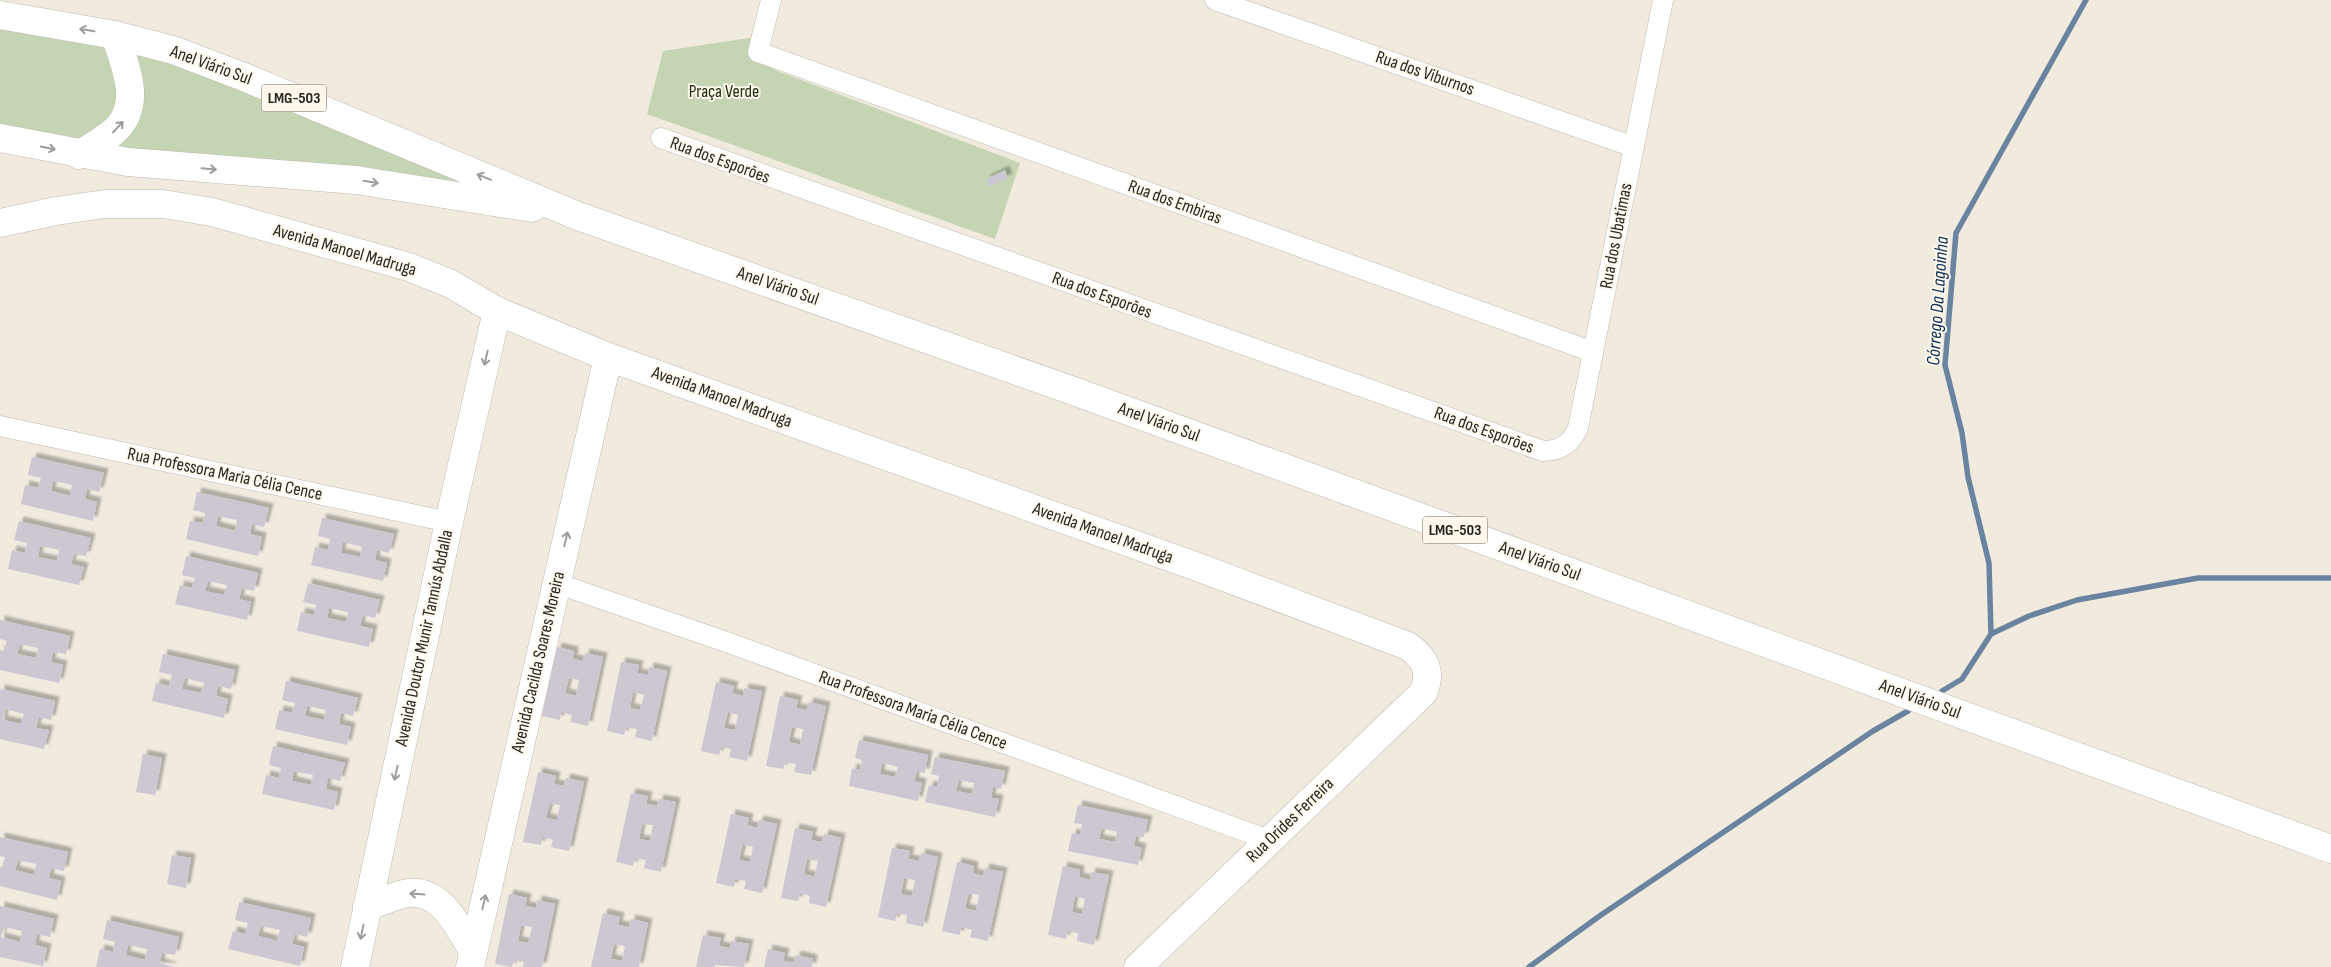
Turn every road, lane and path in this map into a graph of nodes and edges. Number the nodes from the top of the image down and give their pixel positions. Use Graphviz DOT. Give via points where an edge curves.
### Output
graph roads {
  1 [pos="771,0"];
  2 [pos="1216,0"];
  3 [pos="1663,0"];
  4 [pos="0,15"];
  5 [pos="115,35"];
  6 [pos="0,138"];
  7 [pos="661,138"];
  8 [pos="1634,147"];
  9 [pos="79,155"];
  10 [pos="578,216"];
  11 [pos="0,223"];
  12 [pos="497,311"];
  13 [pos="1593,352"];
  14 [pos="608,357"];
  15 [pos="0,426"];
  16 [pos="1543,451"];
  17 [pos="449,522"];
  18 [pos="556,583"];
  19 [pos="1426,667"];
  20 [pos="1269,840"];
  21 [pos="2331,849"];
  22 [pos="367,906"];
  23 [pos="471,959"];
  24 [pos="355,967"];
  25 [pos="1138,967"];
  1 -- 13 [label="street, Rua dos Embiras" via="758,52"];
  2 -- 8 [label="street, Rua dos Viburnos"];
  3 -- 8 [label="street, Rua dos Ubatimas"];
  5 -- 4 [label="street, Anel Viário Sul / LMG-503, one-way"];
  9 -- 5 [label="street, one-way" via="112,134 130,108 128,74"];
  10 -- 5 [label="street, Anel Viário Sul / LMG-503, one-way" via="244,77 173,50"];
  6 -- 9 [label="street, Anel Viário Sul / LMG-503, one-way"];
  7 -- 16 [label="street, Rua dos Esporões"];
  8 -- 13 [label="street, Rua dos Ubatimas"];
  9 -- 10 [label="street, Anel Viário Sul / LMG-503, one-way" via="128,162 356,180"];
  10 -- 21 [label="street, Anel Viário Sul / LMG-503" via="1080,393"];
  11 -- 12 [label="street, Avenida Manoel Madruga" via="105,204 173,205 212,212 409,267 451,284"];
  12 -- 14 [label="street, Avenida Manoel Madruga"];
  12 -- 17 [label="street, Avenida Doutor Munir Tannús Abdalla, one-way"];
  13 -- 16 [label="street, Rua dos Ubatimas" via="1573,439 1554,451"];
  18 -- 14 [label="street, Avenida Cacilda Soares Moreira, one-way"];
  14 -- 19 [label="street, Avenida Manoel Madruga" via="1195,566 1408,646 1419,654"];
  15 -- 17 [label="street, Rua Professora Maria Célia Cence"];
  17 -- 22 [label="street, Avenida Doutor Munir Tannús Abdalla, one-way"];
  18 -- 20 [label="street, Rua Professora Maria Célia Cence"];
  23 -- 18 [label="street, Avenida Cacilda Soares Moreira, one-way"];
  19 -- 20 [label="street, Rua Orides Ferreira" via="1428,681 1423,693"];
  20 -- 25 [label="street, Rua Orides Ferreira"];
  23 -- 22 [label="street, one-way" via="450,913 437,900 422,893 407,893"];
  22 -- 24 [label="street, Avenida Doutor Munir Tannús Abdalla, one-way"];
}
